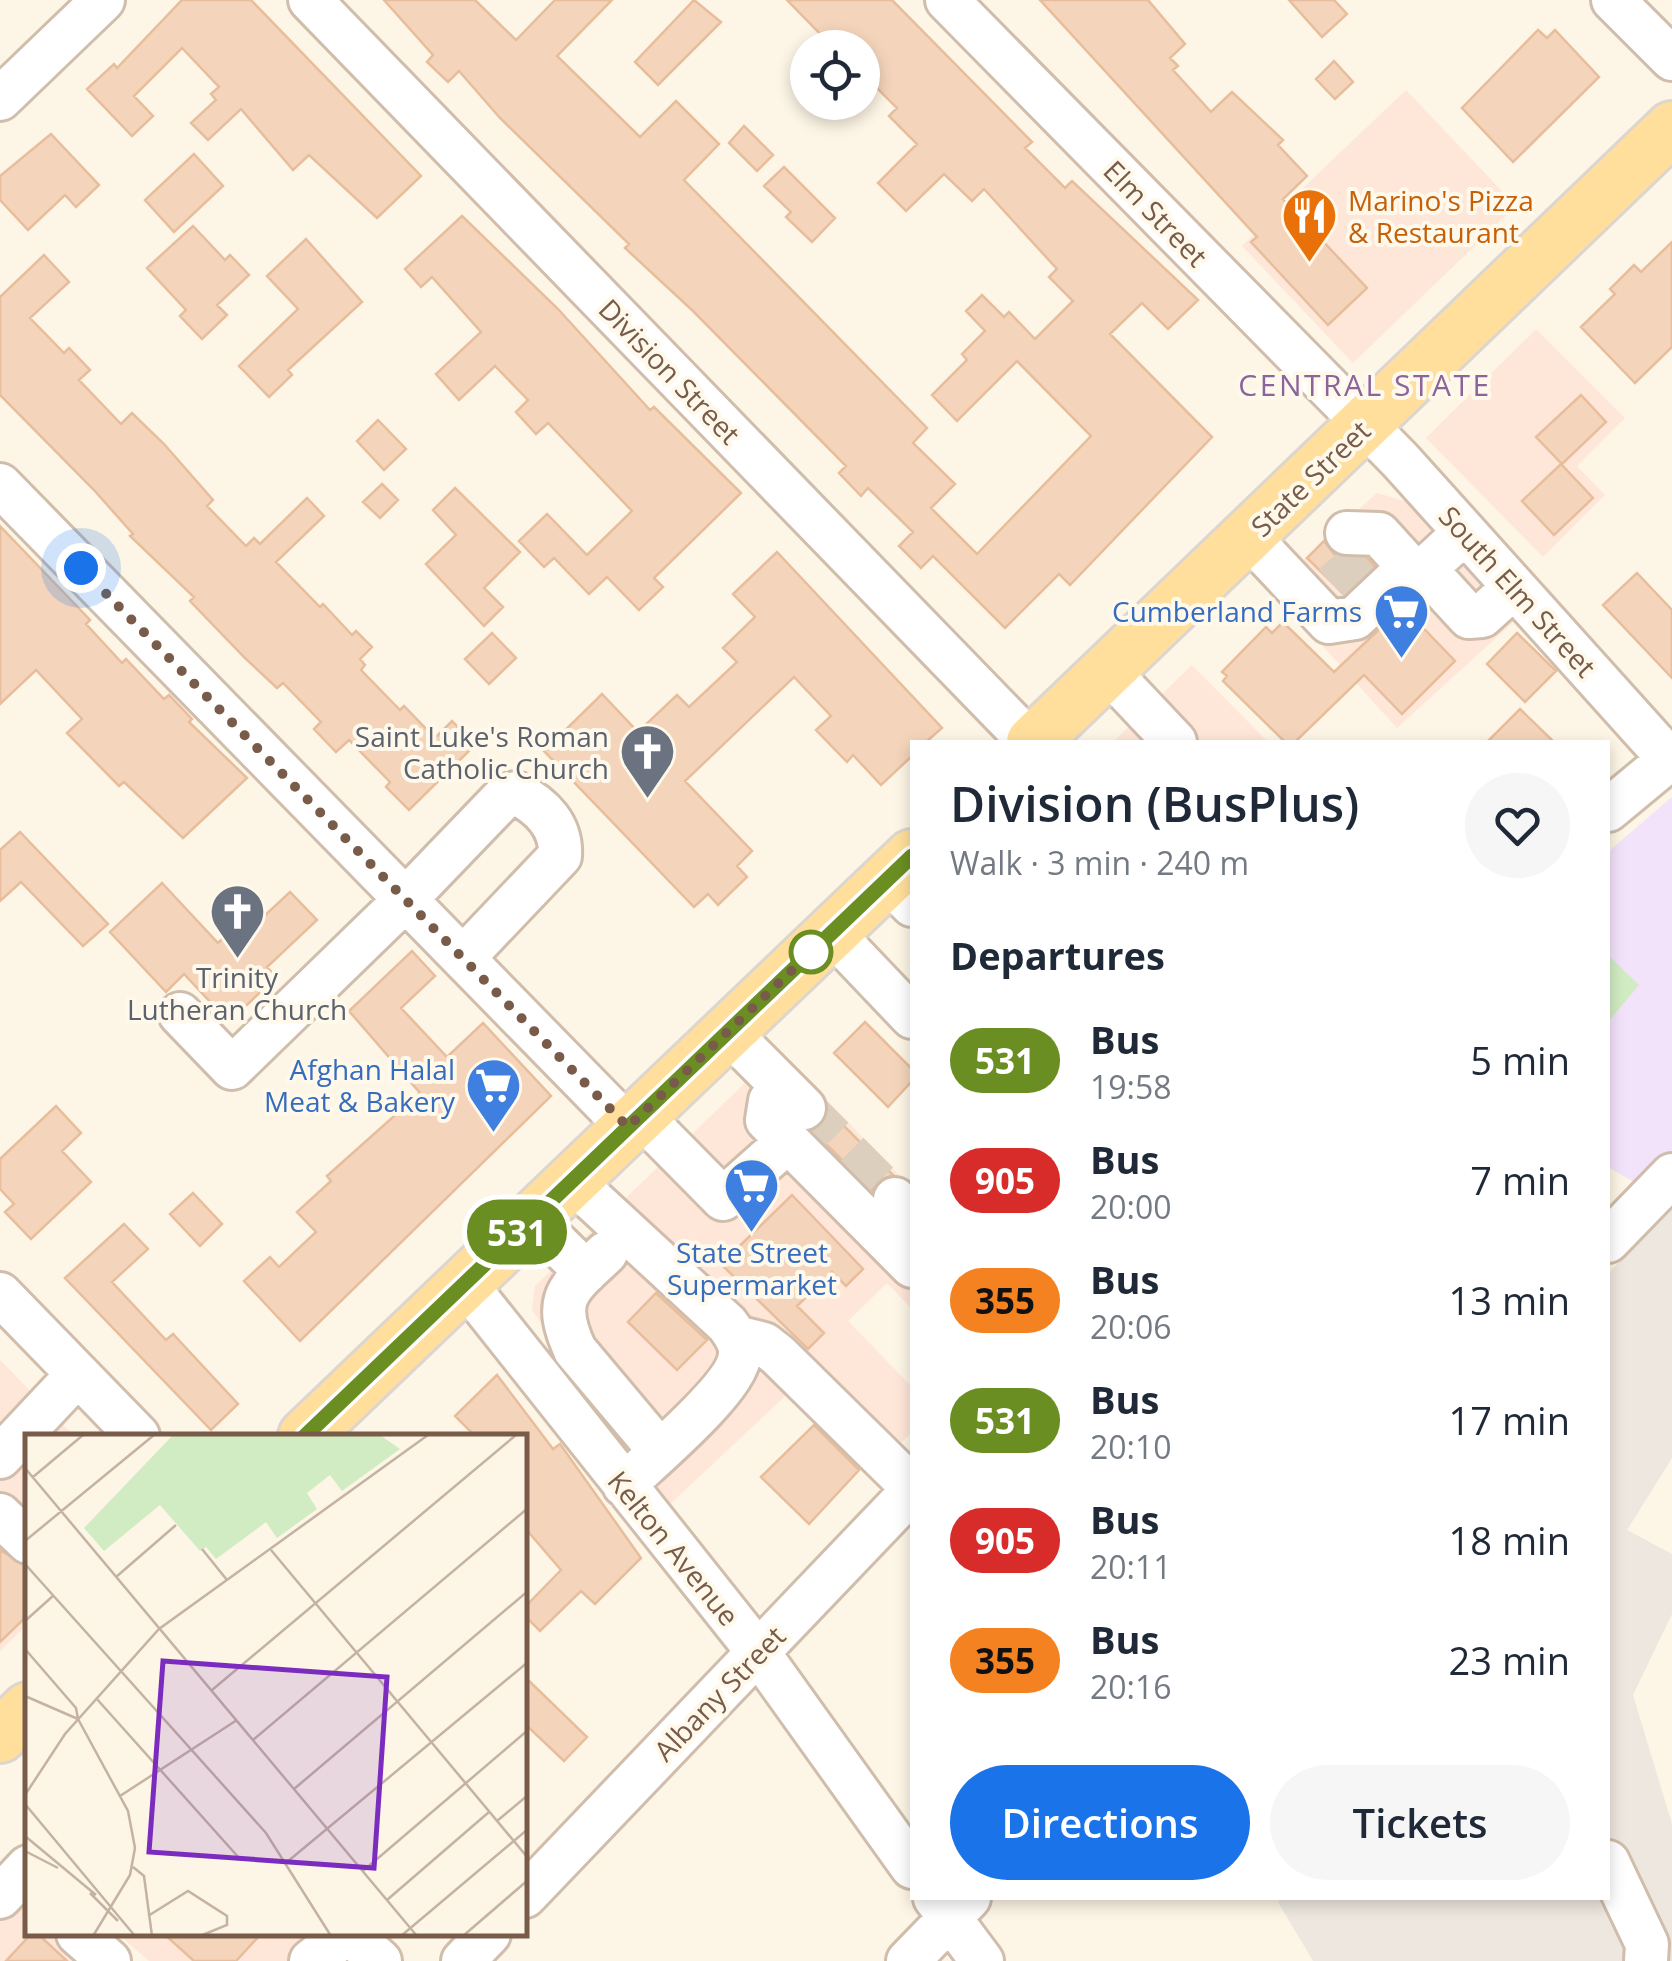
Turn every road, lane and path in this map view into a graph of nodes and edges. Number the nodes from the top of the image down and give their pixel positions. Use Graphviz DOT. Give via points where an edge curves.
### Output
graph roads {
  1 [pos="103,0"];
  2 [pos="310,0"];
  3 [pos="948,0"];
  4 [pos="1613,0"];
  5 [pos="1672,58"];
  6 [pos="0,99"];
  7 [pos="1672,128"];
  8 [pos="1365,426"];
  9 [pos="0,485"];
  10 [pos="1466,532"];
  11 [pos="1248,536"];
  12 [pos="1360,540"];
  13 [pos="1417,568"];
  14 [pos="1514,586"];
  15 [pos="1108,671"];
  16 [pos="1157,736"];
  17 [pos="1029,740"];
  18 [pos="1033,740"];
  19 [pos="1671,758"];
  20 [pos="1610,808"];
  21 [pos="904,880"];
  22 [pos="405,900"];
  23 [pos="832,932"];
  24 [pos="462,958"];
  25 [pos="180,1014"];
  26 [pos="910,1014"];
  27 [pos="728,1032"];
  28 [pos="794,1114"];
  29 [pos="634,1121"];
  30 [pos="1672,1175"];
  31 [pos="571,1180"];
  32 [pos="532,1218"];
  33 [pos="1610,1239"];
  34 [pos="910,1263"];
  35 [pos="464,1282"];
  36 [pos="9,1320"];
  37 [pos="736,1337"];
  38 [pos="575,1350"];
  39 [pos="78,1374"];
  40 [pos="540,1380"];
  41 [pos="136,1434"];
  42 [pos="307,1434"];
  43 [pos="660,1450"];
  44 [pos="0,1457"];
  45 [pos="624,1486"];
  46 [pos="910,1487"];
  47 [pos="910,1491"];
  48 [pos="0,1514"];
  49 [pos="25,1539"];
  50 [pos="758,1652"];
  51 [pos="25,1712"];
  52 [pos="0,1736"];
  53 [pos="910,1864"];
  54 [pos="1610,1866"];
  55 [pos="528,1893"];
  56 [pos="951,1904"];
  57 [pos="80,1936"];
  58 [pos="487,1936"];
  59 [pos="322,1946"];
  60 [pos="108,1961"];
  61 [pos="380,1961"];
  62 [pos="463,1961"];
  63 [pos="908,1961"];
  64 [pos="982,1961"];
  65 [pos="1646,1961"];
  1 -- 6 [label="street"];
  2 -- 17 [label="street, Division Street"];
  3 -- 8 [label="street, Elm Street"];
  4 -- 5 [label="street"];
  7 -- 8 [label="main road, State Street"];
  8 -- 10 [label="street, South Elm Street"];
  8 -- 11 [label="main road, State Street"];
  9 -- 22 [label="street"];
  10 -- 13 [label="street"];
  10 -- 14 [label="street, South Elm Street"];
  11 -- 13 [label="street" via="1315,583 1329,622 1355,618"];
  11 -- 15 [label="main road, State Street"];
  12 -- 13 [label="street" via="1379,534"];
  13 -- 14 [label="street" via="1470,617 1482,616"];
  14 -- 19 [label="street, South Elm Street"];
  15 -- 16 [label="street"];
  15 -- 18 [label="main road, State Street"];
  19 -- 20 [label="street"];
  21 -- 23 [label="main road"];
  22 -- 24 [label="street"];
  22 -- 24 [label="street" via="505,796 516,792 540,809 561,836 560,856"];
  22 -- 25 [label="street" via="232,1068"];
  23 -- 26 [label="street"];
  23 -- 27 [label="main road"];
  24 -- 29 [label="street"];
  27 -- 28 [label="street"];
  27 -- 29 [label="main road"];
  28 -- 29 [label="street" via="723,1199"];
  28 -- 34 [label="street"];
  29 -- 31 [label="main road"];
  30 -- 33 [label="street"];
  31 -- 32 [label="main road"];
  31 -- 37 [label="street"];
  32 -- 35 [label="main road"];
  32 -- 38 [label="street" via="596,1263 565,1292 562,1313"];
  35 -- 40 [label="street, Kelton Avenue"];
  35 -- 42 [label="main road"];
  36 -- 39 [label="street"];
  37 -- 43 [label="street" via="737,1368"];
  37 -- 46 [label="street" via="778,1355"];
  38 -- 40 [label="street"];
  38 -- 43 [label="street"];
  39 -- 41 [label="street"];
  39 -- 44 [label="street"];
  40 -- 45 [label="street, Kelton Avenue"];
  43 -- 45 [label="street"];
  45 -- 50 [label="street, Kelton Avenue"];
  47 -- 50 [label="street, Albany Street"];
  48 -- 49 [label="street"];
  50 -- 53 [label="street, Kelton Avenue"];
  50 -- 55 [label="street, Albany Street"];
  51 -- 52 [label="main road"];
  54 -- 65 [label="street" via="1647,1944"];
  56 -- 63 [label="street"];
  56 -- 64 [label="street"];
  57 -- 60 [label="street"];
  58 -- 62 [label="street"];
  59 -- 61 [label="street"];
}
